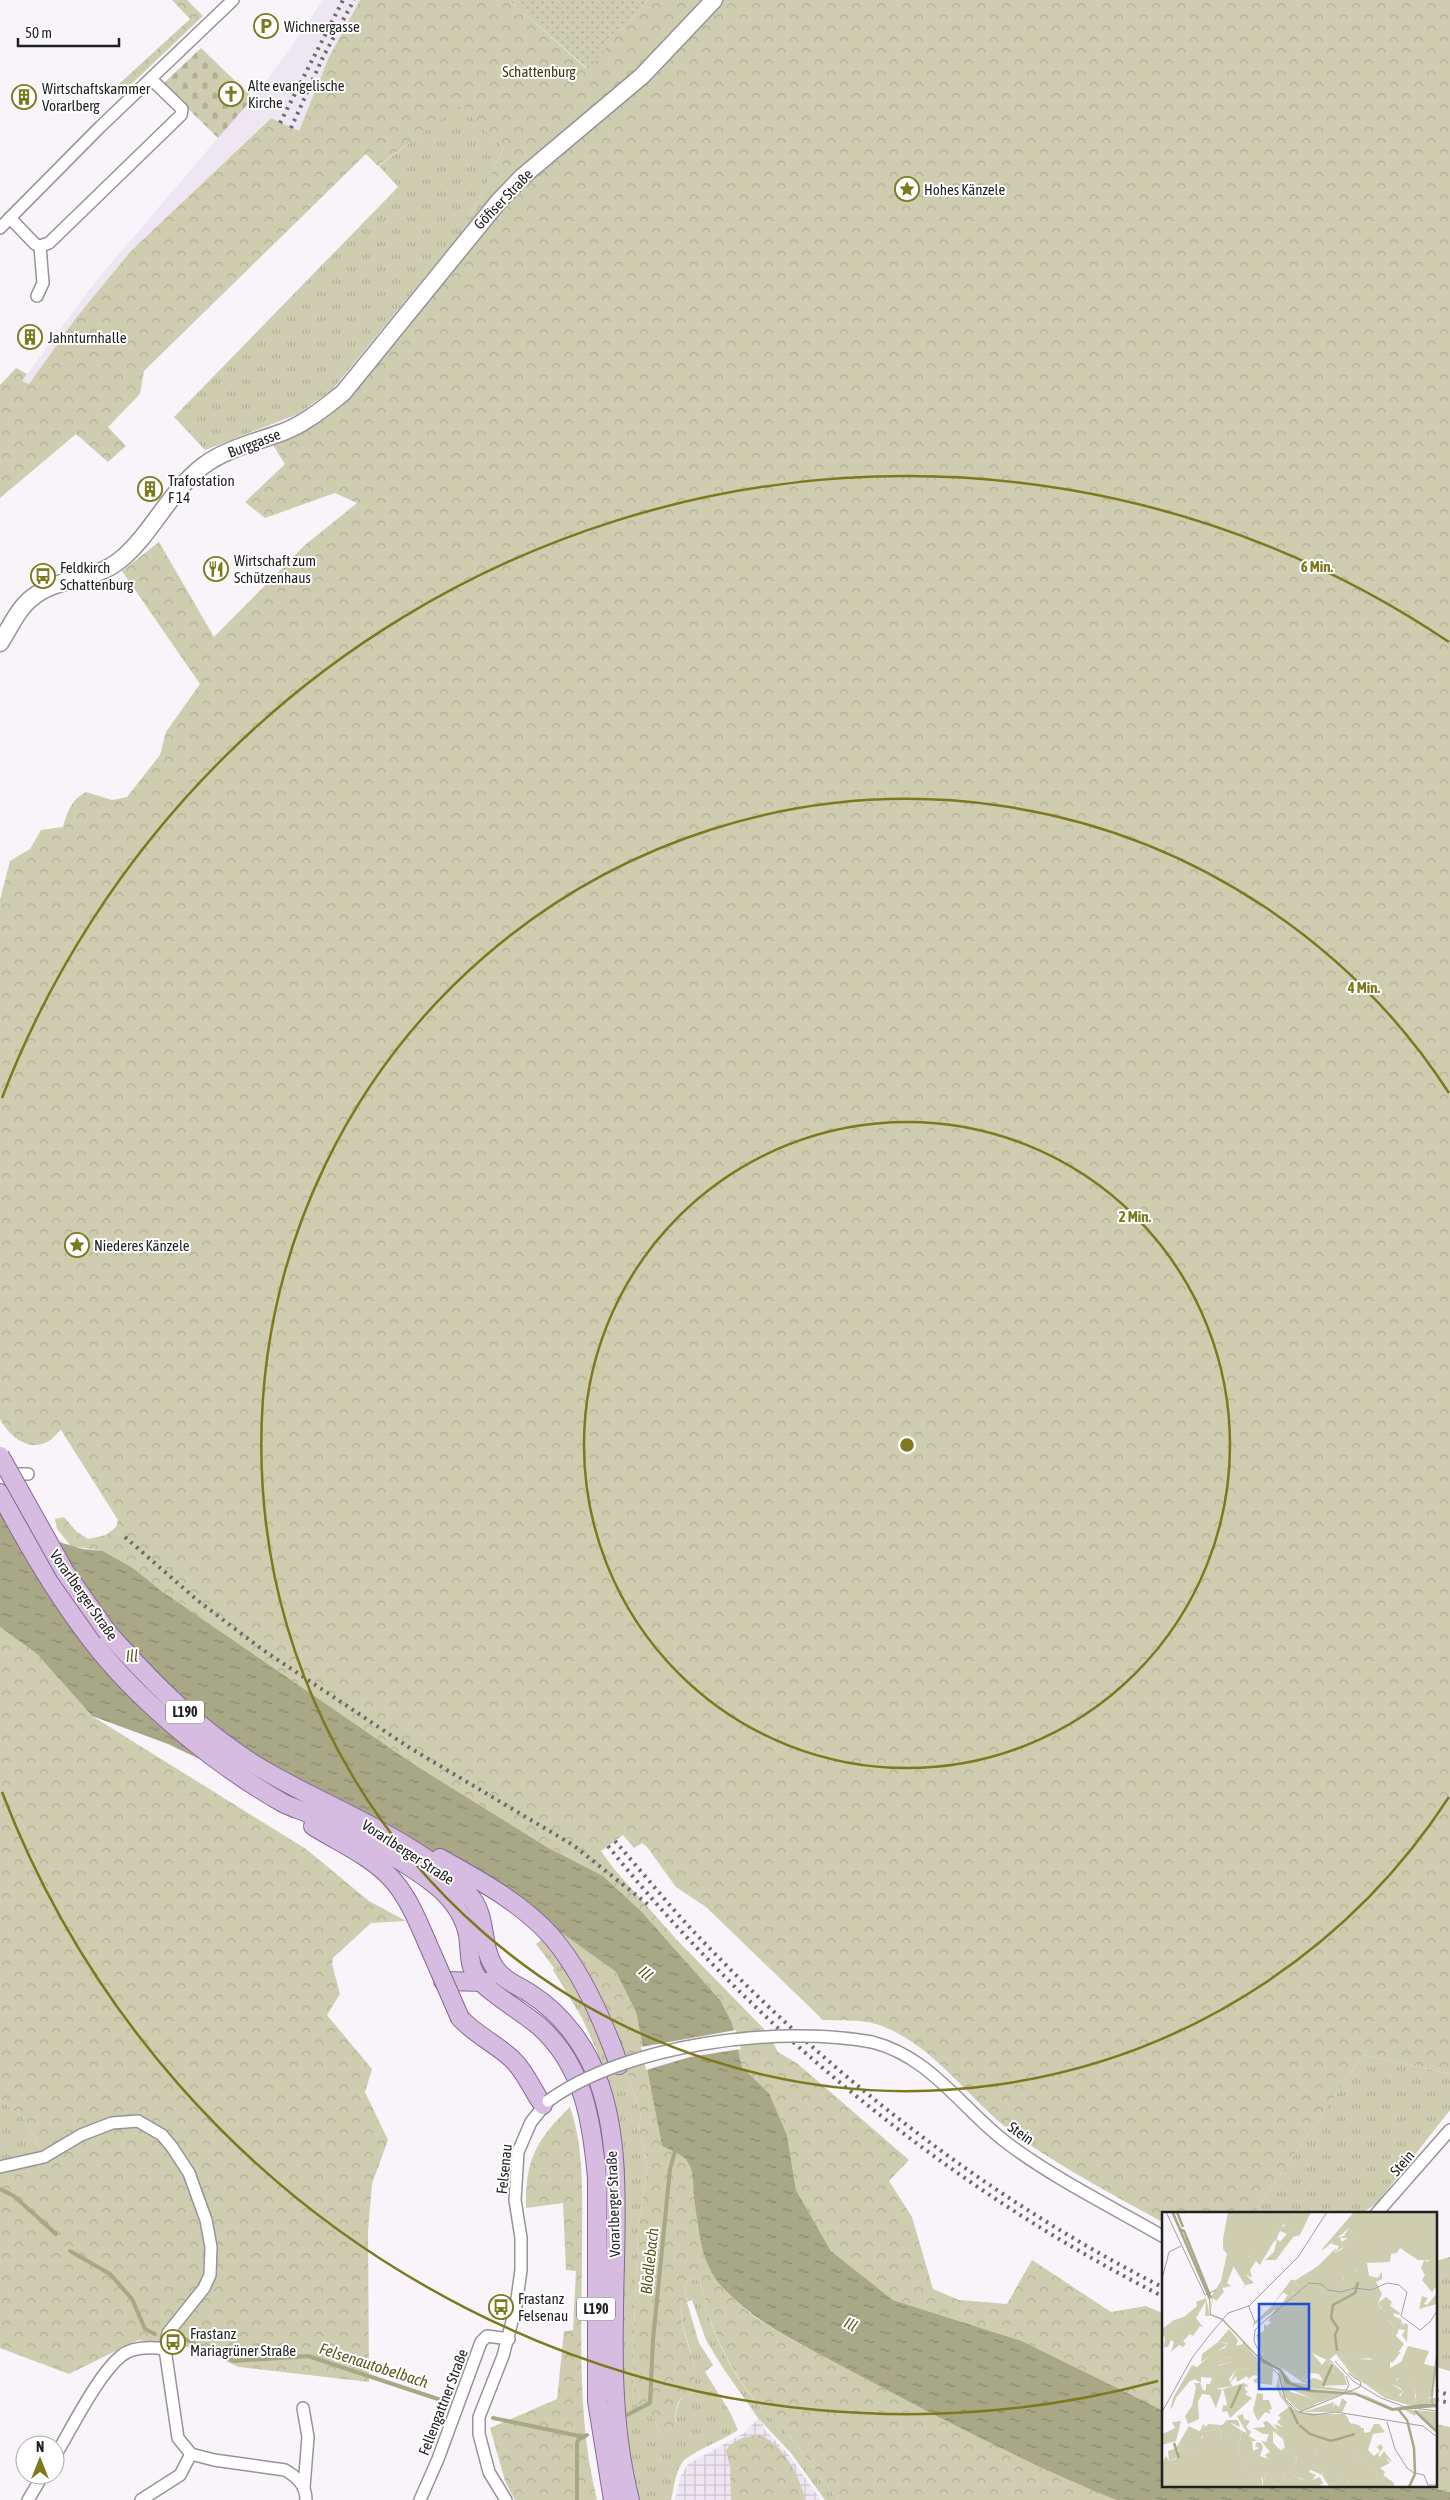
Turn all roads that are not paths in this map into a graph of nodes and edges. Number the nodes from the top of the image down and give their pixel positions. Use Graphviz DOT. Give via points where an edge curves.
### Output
graph roads {
  1 [pos="233,0"];
  2 [pos="714,0"];
  3 [pos="151,79"];
  4 [pos="10,218"];
  5 [pos="0,228"];
  6 [pos="40,246"];
  7 [pos="37,296"];
  8 [pos="313,416"];
  9 [pos="0,643"];
  10 [pos="0,1456"];
  11 [pos="0,1469"];
  12 [pos="28,1474"];
  13 [pos="0,1494"];
  14 [pos="341,1836"];
  15 [pos="408,1849"];
  16 [pos="469,1947"];
  17 [pos="489,1954"];
  18 [pos="507,1980"];
  19 [pos="482,1983"];
  20 [pos="872,2042"];
  21 [pos="618,2064"];
  22 [pos="546,2103"];
  23 [pos="1448,2135"];
  24 [pos="0,2167"];
  25 [pos="1378,2212"];
  26 [pos="1162,2236"];
  27 [pos="509,2339"];
  28 [pos="165,2349"];
  29 [pos="303,2408"];
  30 [pos="65,2439"];
  31 [pos="191,2454"];
  32 [pos="37,2485"];
  33 [pos="497,2486"];
  34 [pos="304,2487"];
  35 [pos="28,2500"];
  36 [pos="142,2500"];
  37 [pos="306,2500"];
  38 [pos="420,2500"];
  39 [pos="497,2500"];
  40 [pos="506,2500"];
  41 [pos="613,2500"];
  42 [pos="630,2500"];
  1 -- 3 [label="street"];
  2 -- 8 [label="main road, Göfiser Straße" via="642,76 513,186 473,230 343,394"];
  3 -- 4 [label="street"];
  3 -- 6 [label="street" via="182,109 181,115 49,243"];
  4 -- 5 [label="street"];
  4 -- 6 [label="street"];
  6 -- 7 [label="street" via="43,283"];
  8 -- 9 [label="main road, Burggasse" via="284,432 256,440 204,465 169,500 121,560 102,573 43,590 32,597"];
  10 -- 15 [label="main road, Vorarlberger Straße / L190, bridge" via="47,1541 108,1633 180,1709 274,1776 360,1820"];
  11 -- 12 [label="street" via="6,1474"];
  13 -- 14 [label="main road, Vorarlberger Straße / L190" via="49,1579 100,1650 148,1702 208,1751 303,1820"];
  14 -- 16 [label="main road, Vorarlberger Straße / L190" via="401,1862 437,1887 460,1912"];
  14 -- 22 [label="main road, bridge" via="388,1875 410,1905 460,2018 474,2033 512,2058"];
  15 -- 17 [label="main road, Vorarlberger Straße / L190" via="447,1874 471,1897 478,1909"];
  15 -- 21 [label="main road" via="430,1852 492,1888 551,1936 581,1980"];
  16 -- 19 [label="main road, Vorarlberger Straße / L190" via="470,1965"];
  16 -- 19 [label="main road" via="463,1960 443,1981"];
  17 -- 18 [label="main road, Vorarlberger Straße / L190"];
  17 -- 19 [label="main road"];
  18 -- 19 [label="main road"];
  18 -- 42 [label="main road, Vorarlberger Straße / L190" via="539,1999 561,2018 599,2081 613,2157 615,2401"];
  19 -- 41 [label="main road, Vorarlberger Straße / L190" via="541,2028 556,2044 582,2086 598,2178 597,2401"];
  20 -- 21 [label="street, Felsenau, bridge" via="779,2035 687,2048"];
  20 -- 26 [label="street, Stein" via="904,2053 922,2064 983,2124 1009,2144"];
  21 -- 22 [label="street, Felsenau, bridge" via="592,2075"];
  22 -- 27 [label="street, Felsenau" via="531,2122 518,2152 515,2200 521,2270"];
  23 -- 25 [label="street, Stein"];
  24 -- 28 [label="street" via="44,2157 112,2123 138,2121 162,2135 189,2173 206,2220 211,2254 210,2275 204,2288 168,2334"];
  27 -- 33 [label="street, Felsenau" via="479,2417 479,2434 489,2472"];
  27 -- 38 [label="street, Fellengattner Straße" via="487,2336 481,2342"];
  28 -- 30 [label="street" via="145,2347 122,2355 101,2379"];
  28 -- 31 [label="street" via="178,2438"];
  29 -- 34 [label="street" via="308,2436"];
  31 -- 34 [label="street" via="285,2470"];
  31 -- 36 [label="street" via="180,2475"];
  32 -- 35 [label="street"];
  33 -- 39 [label="street, Felsenau"];
  33 -- 40 [label="street, Felsenau"];
  34 -- 37 [label="street"];
}
